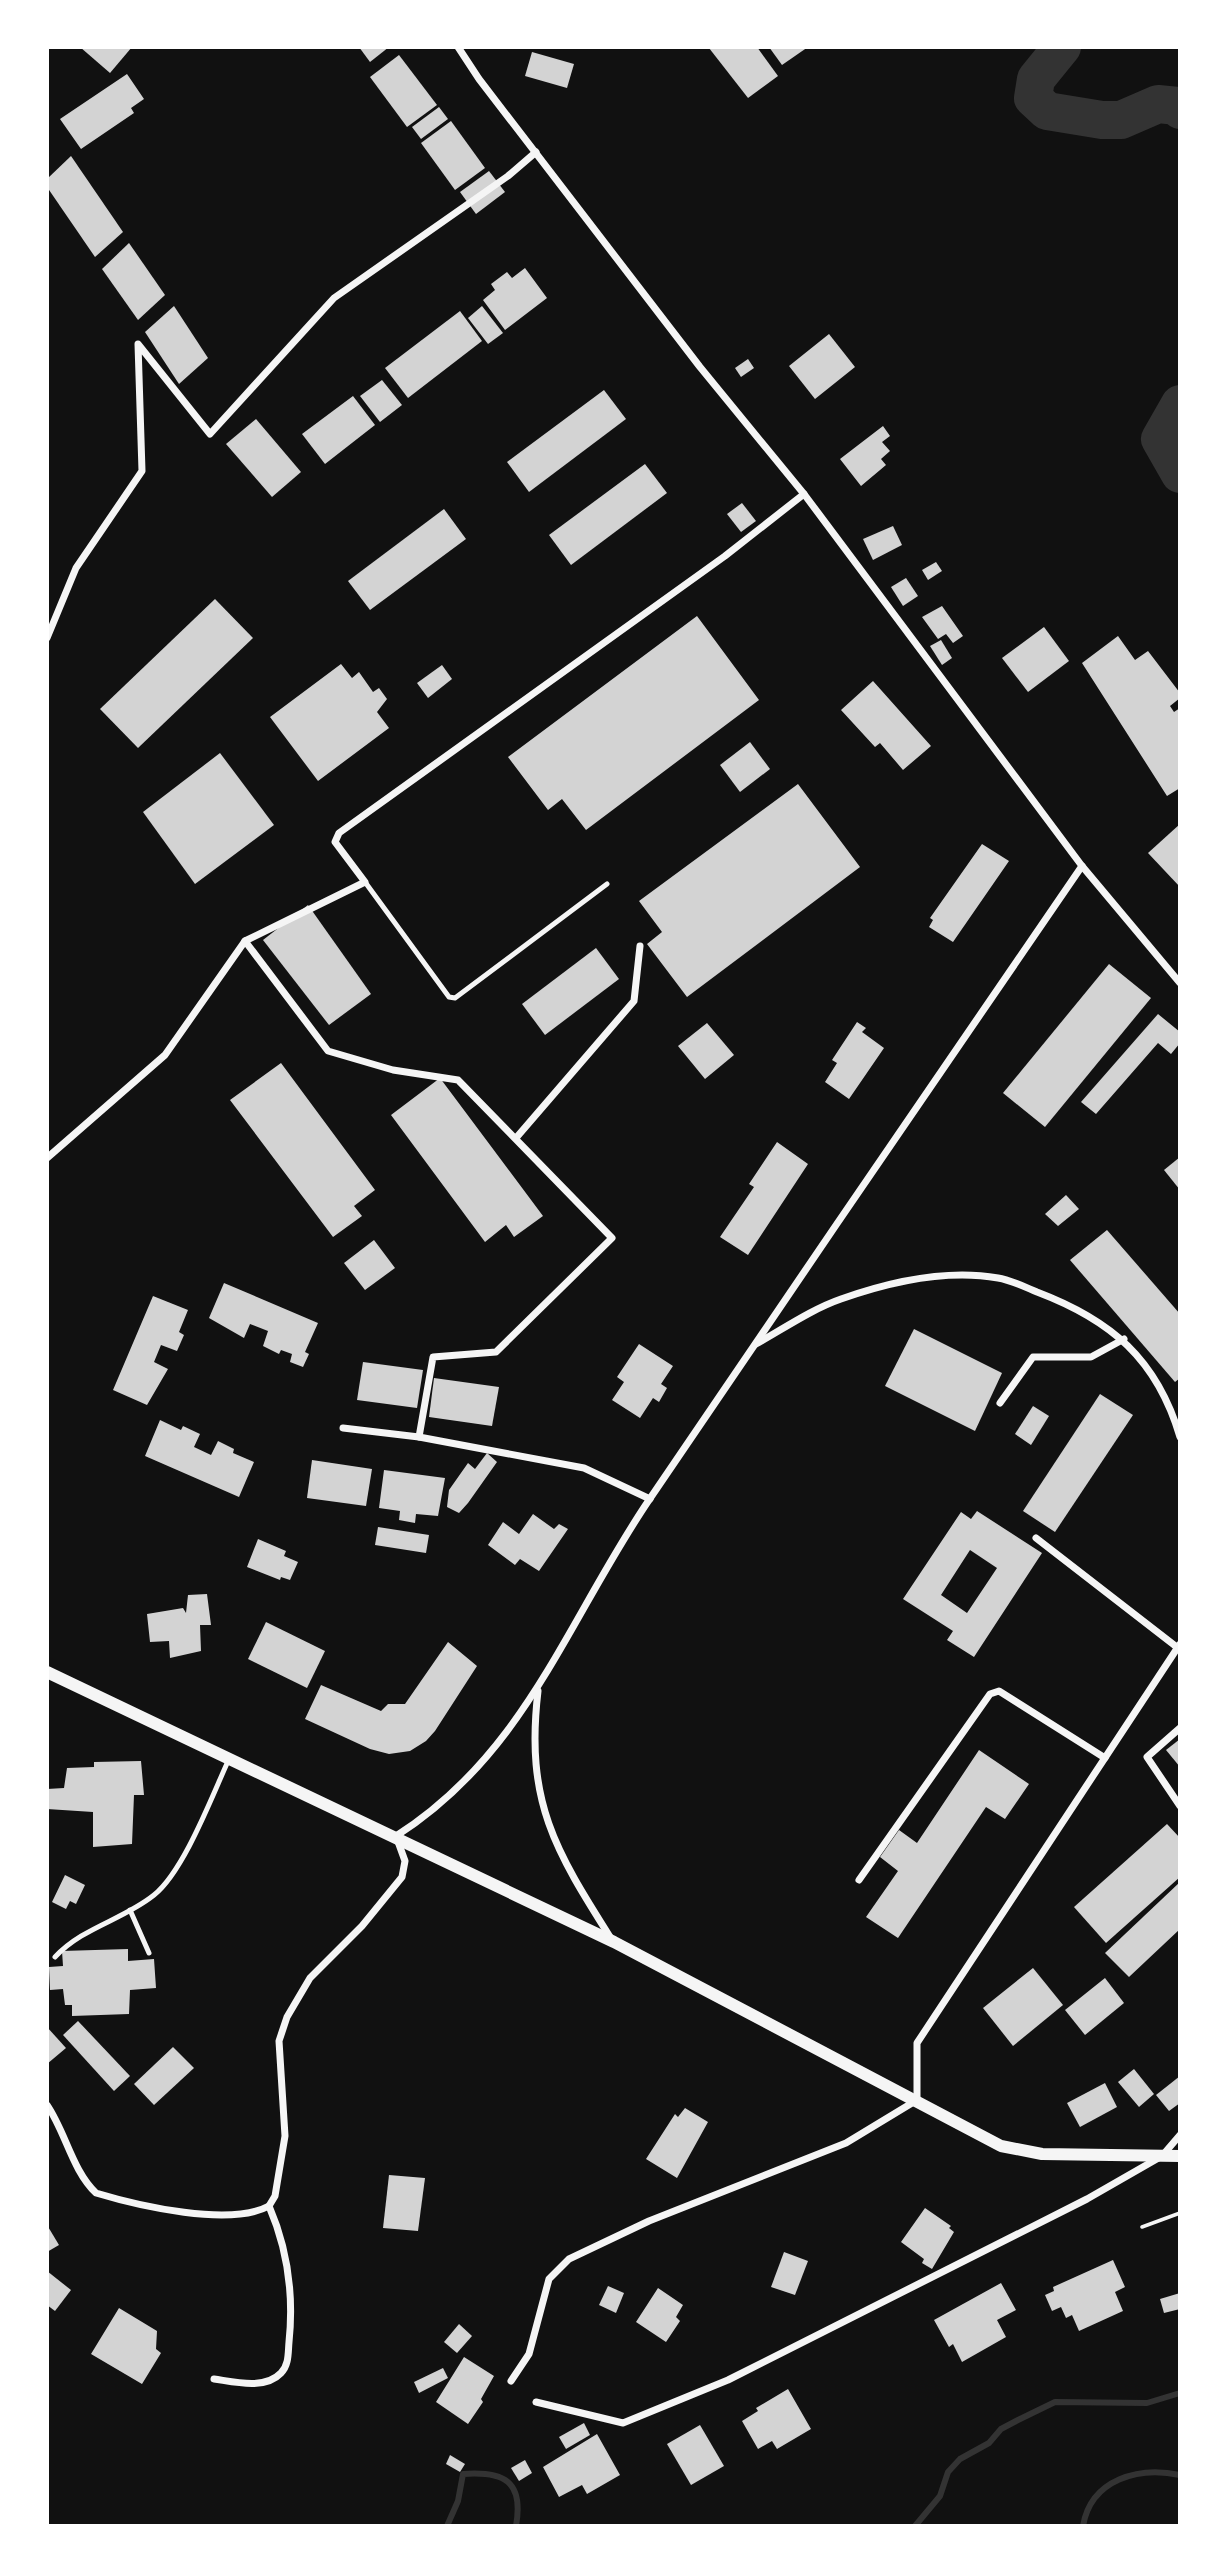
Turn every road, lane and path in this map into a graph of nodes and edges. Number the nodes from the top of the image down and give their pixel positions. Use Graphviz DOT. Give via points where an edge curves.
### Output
graph roads {
  1 [pos="458,47"];
  2 [pos="536,152"];
  3 [pos="804,494"];
  4 [pos="47,638"];
  5 [pos="1083,866"];
  6 [pos="365,882"];
  7 [pos="607,884"];
  8 [pos="245,941"];
  9 [pos="639,946"];
  10 [pos="1180,983"];
  11 [pos="516,1138"];
  12 [pos="47,1158"];
  13 [pos="1124,1339"];
  14 [pos="754,1345"];
  15 [pos="1000,1403"];
  16 [pos="343,1428"];
  17 [pos="419,1437"];
  18 [pos="1180,1437"];
  19 [pos="650,1499"];
  20 [pos="1036,1538"];
  21 [pos="1179,1646"];
  22 [pos="47,1672"];
  23 [pos="539,1687"];
  24 [pos="1180,1728"];
  25 [pos="1105,1758"];
  26 [pos="230,1759"];
  27 [pos="1180,1806"];
  28 [pos="396,1836"];
  29 [pos="859,1880"];
  30 [pos="130,1910"];
  31 [pos="614,1942"];
  32 [pos="149,1953"];
  33 [pos="55,1956"];
  34 [pos="918,2100"];
  35 [pos="47,2105"];
  36 [pos="1180,2135"];
  37 [pos="1180,2156"];
  38 [pos="1163,2157"];
  39 [pos="269,2206"];
  40 [pos="1180,2213"];
  41 [pos="1142,2227"];
  42 [pos="214,2379"];
  43 [pos="511,2381"];
  44 [pos="536,2402"];
  1 -- 2 [label="street"];
  2 -- 3 [label="street" via="700,368"];
  2 -- 4 [label="street" via="334,298 209,434 138,344 142,471 76,568"];
  3 -- 5 [label="street"];
  3 -- 6 [label="street" via="725,556 339,833 335,842"];
  5 -- 10 [label="street"];
  5 -- 14 [label="street"];
  6 -- 7 [label="lane" via="449,997 459,996"];
  6 -- 8 [label="street"];
  8 -- 11 [label="street" via="328,1051 393,1070 458,1080"];
  8 -- 12 [label="street" via="165,1055"];
  9 -- 11 [label="street" via="634,1001"];
  11 -- 17 [label="street" via="612,1238 496,1352 433,1357"];
  13 -- 14 [label="street" via="1073,1306 1000,1278 959,1275 908,1281 839,1299"];
  13 -- 15 [label="street" via="1091,1357 1033,1357"];
  13 -- 18 [label="street" via="1162,1395"];
  14 -- 19 [label="street"];
  16 -- 17 [label="street"];
  17 -- 19 [label="street" via="584,1468"];
  19 -- 23 [label="street" via="618,1545"];
  20 -- 21 [label="street"];
  21 -- 25 [label="street"];
  22 -- 26 [label="street"];
  23 -- 28 [label="street" via="478,1769 432,1813"];
  23 -- 31 [label="street" via="535,1720 545,1818 577,1884"];
  24 -- 27 [label="street" via="1147,1757"];
  25 -- 29 [label="street" via="999,1691 987,1697"];
  25 -- 34 [label="street" via="917,2043"];
  26 -- 28 [label="street"];
  26 -- 30 [label="lane" via="172,1876 153,1896"];
  28 -- 31 [label="street"];
  28 -- 39 [label="street" via="405,1861 402,1877 310,1978 283,2029 278,2064 285,2136 275,2196"];
  30 -- 32 [label="lane"];
  30 -- 33 [label="lane" via="93,1927"];
  31 -- 34 [label="street"];
  34 -- 38 [label="street" via="1001,2146 1042,2154"];
  34 -- 43 [label="street" via="846,2143 649,2221 569,2259 550,2279 529,2354"];
  35 -- 39 [label="street" via="84,2182 96,2193 205,2216 237,2217"];
  36 -- 38 [label="street"];
  37 -- 38 [label="street"];
  38 -- 44 [label="street" via="911,2290 728,2380 623,2423"];
  39 -- 42 [label="street" via="288,2262 292,2316 287,2364 276,2377 262,2382"];
  40 -- 41 [label="path"];
}
